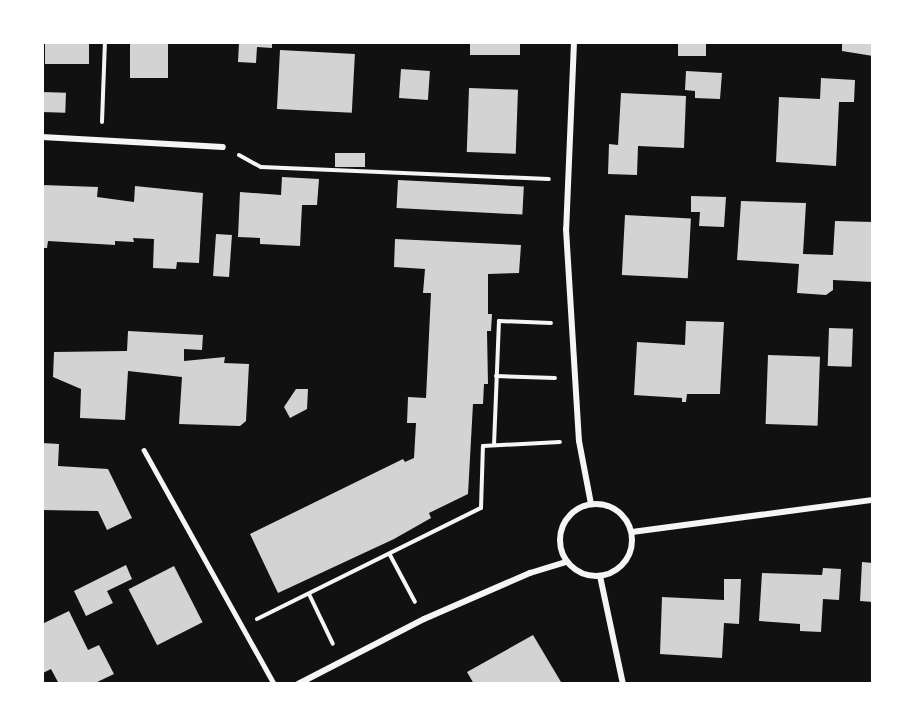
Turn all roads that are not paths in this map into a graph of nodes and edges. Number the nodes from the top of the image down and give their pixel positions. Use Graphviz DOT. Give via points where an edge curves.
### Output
graph roads {
  1 [pos="574,42"];
  2 [pos="42,137"];
  3 [pos="223,147"];
  4 [pos="144,450"];
  5 [pos="873,500"];
  6 [pos="591,504"];
  7 [pos="632,532"];
  8 [pos="566,561"];
  9 [pos="600,576"];
  10 [pos="274,684"];
  11 [pos="298,684"];
  12 [pos="622,684"];
  1 -- 6 [label="street" via="565,179 570,324 579,441"];
  2 -- 3 [label="street"];
  4 -- 10 [label="lane"];
  5 -- 7 [label="street"];
  6 -- 7 [label="street" via="602,504 621,513"];
  6 -- 8 [label="street" via="565,521 560,542"];
  7 -- 9 [label="street" via="630,556 622,567"];
  8 -- 9 [label="street" via="581,574"];
  8 -- 11 [label="street" via="424,618"];
  9 -- 12 [label="street"];
}
